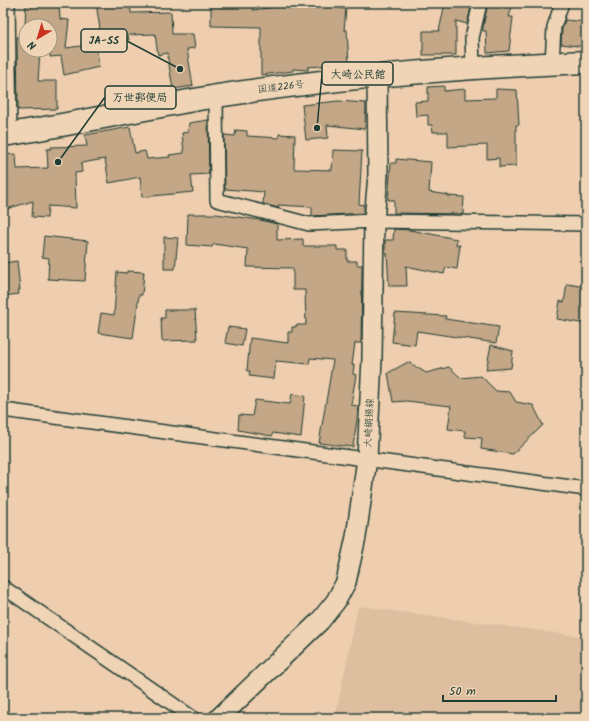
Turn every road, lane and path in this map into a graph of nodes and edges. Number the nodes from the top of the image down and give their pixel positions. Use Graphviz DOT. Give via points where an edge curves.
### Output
graph roads {
  1 [pos="8,3"];
  2 [pos="480,3"];
  3 [pos="562,3"];
  4 [pos="586,62"];
  5 [pos="552,63"];
  6 [pos="473,67"];
  7 [pos="377,76"];
  8 [pos="216,96"];
  9 [pos="6,135"];
  10 [pos="374,221"];
  11 [pos="586,224"];
  12 [pos="3,410"];
  13 [pos="367,459"];
  14 [pos="586,490"];
  15 [pos="3,587"];
  16 [pos="193,718"];
  17 [pos="219,718"];
  1 -- 9 [label="street"];
  2 -- 6 [label="street" via="472,38"];
  3 -- 5 [label="street" via="554,27"];
  4 -- 5 [label="highway, 国道226号"];
  5 -- 6 [label="highway, 国道226号"];
  6 -- 7 [label="highway, 国道226号"];
  7 -- 8 [label="highway, 国道226号"];
  7 -- 10 [label="street, 大崎網揚線" via="378,175"];
  8 -- 9 [label="highway, 国道226号"];
  8 -- 10 [label="street" via="217,200 309,224"];
  10 -- 11 [label="street"];
  10 -- 13 [label="street, 大崎網揚線" via="372,359"];
  12 -- 13 [label="street"];
  13 -- 14 [label="street"];
  13 -- 17 [label="street, 大崎網揚線" via="356,537 346,582 336,601 320,621"];
  15 -- 16 [label="street"];
}
